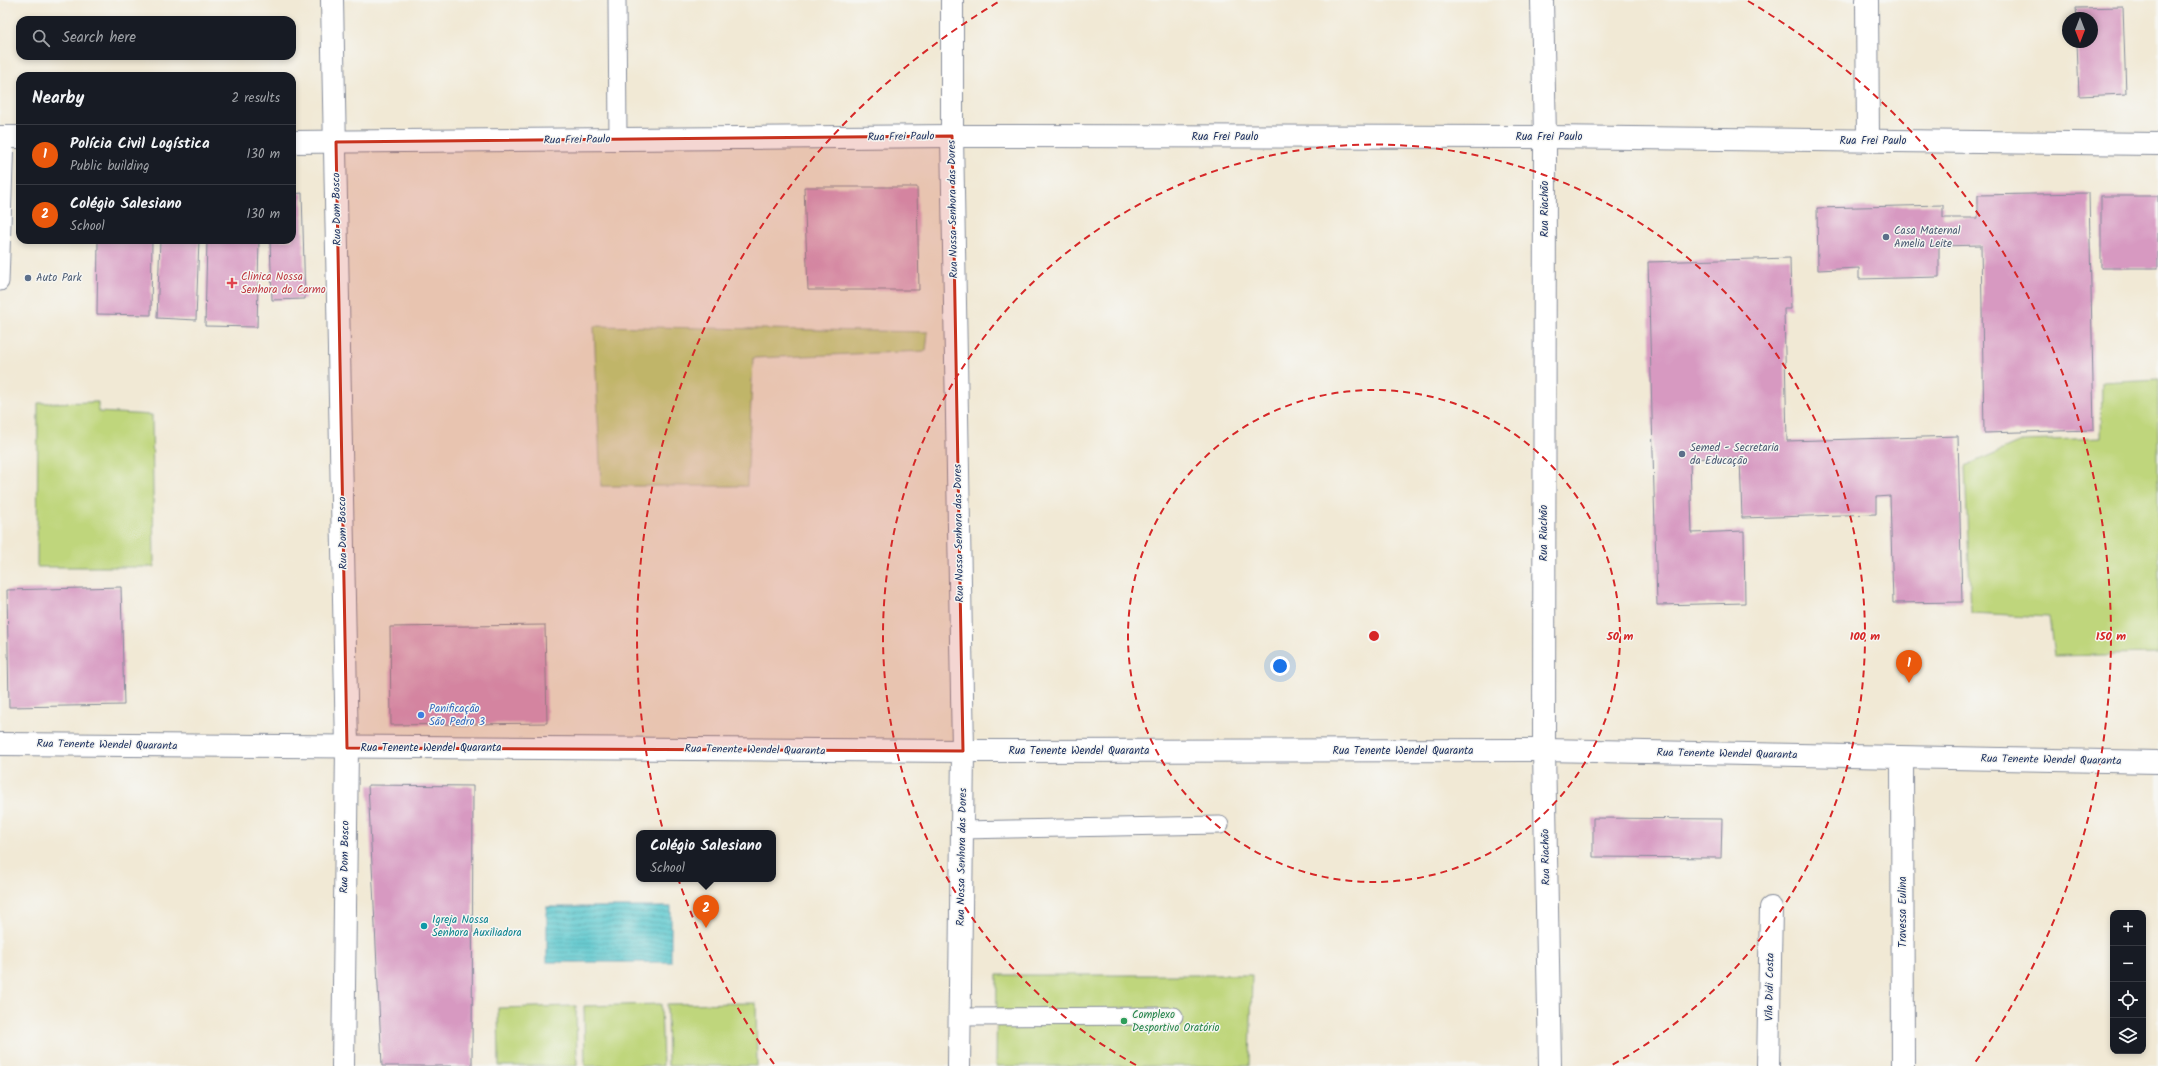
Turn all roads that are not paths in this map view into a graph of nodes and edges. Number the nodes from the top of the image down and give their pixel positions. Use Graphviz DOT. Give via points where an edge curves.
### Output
graph roads {
  1 [pos="332,0"];
  2 [pos="617,0"];
  3 [pos="952,0"];
  4 [pos="1542,0"];
  5 [pos="1867,0"];
  6 [pos="952,136"];
  7 [pos="8,137"];
  8 [pos="1545,137"];
  9 [pos="618,140"];
  10 [pos="1868,140"];
  11 [pos="296,142"];
  12 [pos="336,142"];
  13 [pos="2158,144"];
  14 [pos="0,282"];
  15 [pos="0,744"];
  16 [pos="347,748"];
  17 [pos="1544,750"];
  18 [pos="962,752"];
  19 [pos="1902,758"];
  20 [pos="2158,762"];
  21 [pos="1220,825"];
  22 [pos="962,830"];
  23 [pos="1771,908"];
  24 [pos="1174,1016"];
  25 [pos="960,1017"];
  26 [pos="343,1066"];
  27 [pos="959,1066"];
  28 [pos="1550,1066"];
  29 [pos="1768,1066"];
  30 [pos="1903,1066"];
  1 -- 12 [label="street, Rua Dom Bosco"];
  2 -- 9 [label="lane"];
  3 -- 6 [label="street, Rua Nossa Senhora das Dores"];
  4 -- 8 [label="street, Rua Riachão"];
  5 -- 10 [label="street"];
  6 -- 8 [label="street, Rua Frei Paulo"];
  6 -- 9 [label="street, Rua Frei Paulo"];
  6 -- 18 [label="street, Rua Nossa Senhora das Dores"];
  7 -- 14 [label="lane"];
  8 -- 10 [label="street, Rua Frei Paulo"];
  8 -- 17 [label="street, Rua Riachão"];
  9 -- 12 [label="street, Rua Frei Paulo"];
  10 -- 13 [label="street, Rua Frei Paulo"];
  11 -- 12 [label="street, Rua Frei Paulo"];
  12 -- 16 [label="street, Rua Dom Bosco"];
  15 -- 16 [label="street, Rua Tenente Wendel Quaranta"];
  16 -- 18 [label="street, Rua Tenente Wendel Quaranta"];
  16 -- 26 [label="street, Rua Dom Bosco"];
  17 -- 18 [label="street, Rua Tenente Wendel Quaranta"];
  17 -- 19 [label="street, Rua Tenente Wendel Quaranta"];
  17 -- 28 [label="street, Rua Riachão"];
  18 -- 22 [label="street, Rua Nossa Senhora das Dores"];
  19 -- 20 [label="street, Rua Tenente Wendel Quaranta"];
  19 -- 30 [label="street, Travessa Eulina"];
  21 -- 22 [label="lane"];
  22 -- 25 [label="street, Rua Nossa Senhora das Dores"];
  23 -- 29 [label="street, Vila Didi Costa"];
  24 -- 25 [label="lane"];
  25 -- 27 [label="street, Rua Nossa Senhora das Dores"];
}
